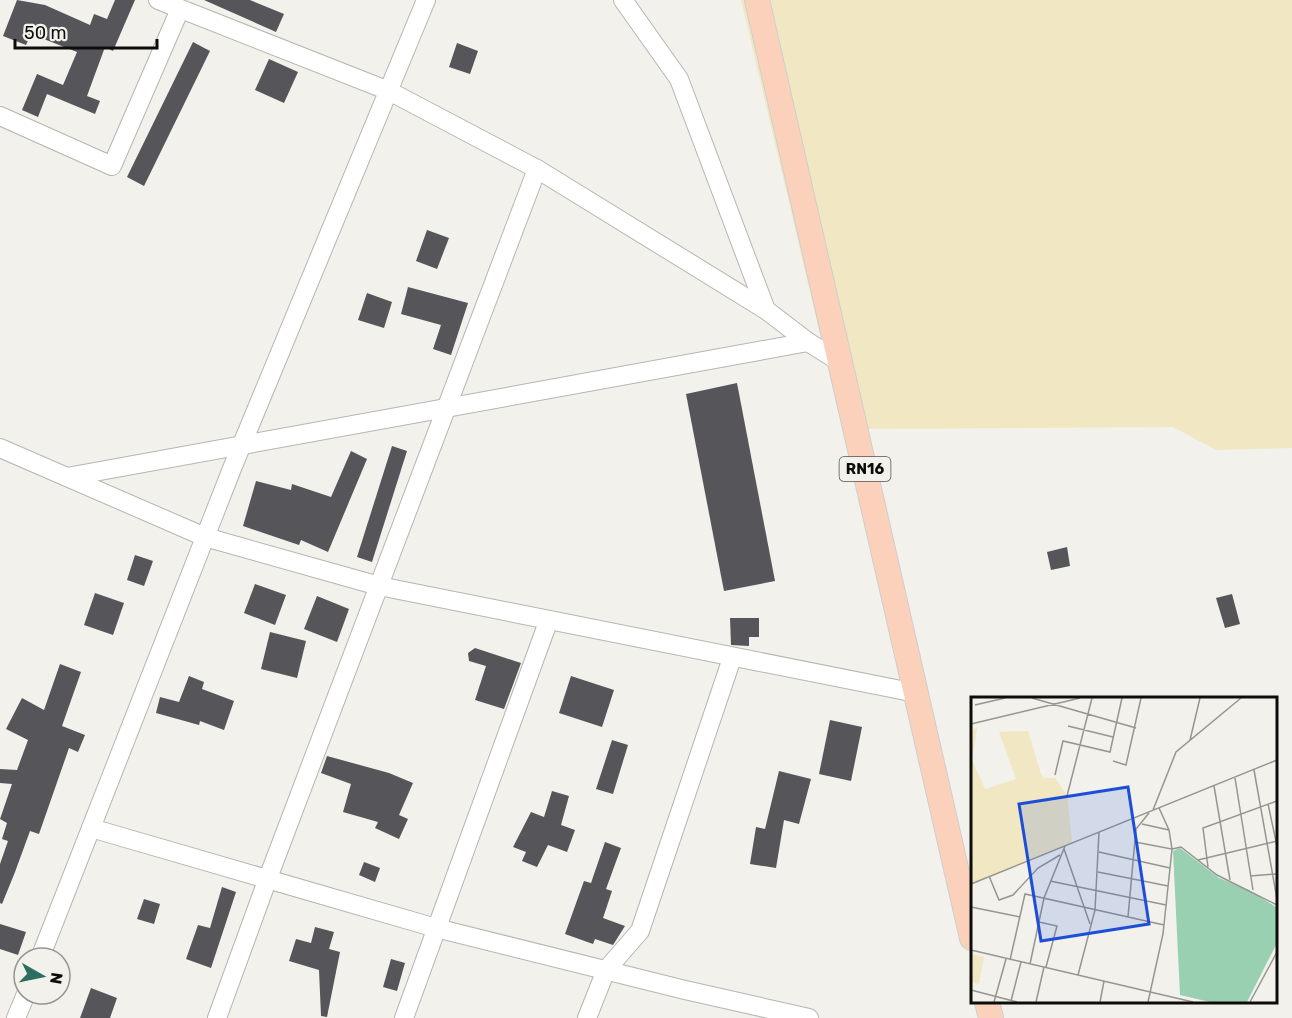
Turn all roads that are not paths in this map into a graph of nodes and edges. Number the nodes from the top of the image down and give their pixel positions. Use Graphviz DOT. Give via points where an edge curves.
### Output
graph roads {
  1 [pos="158,0"];
  2 [pos="426,0"];
  3 [pos="623,0"];
  4 [pos="757,0"];
  5 [pos="180,9"];
  6 [pos="389,91"];
  7 [pos="0,116"];
  8 [pos="537,169"];
  9 [pos="766,310"];
  10 [pos="808,342"];
  11 [pos="840,362"];
  12 [pos="446,408"];
  13 [pos="241,446"];
  14 [pos="0,448"];
  15 [pos="68,477"];
  16 [pos="205,537"];
  17 [pos="379,586"];
  18 [pos="548,622"];
  19 [pos="732,658"];
  20 [pos="916,693"];
  21 [pos="91,828"];
  22 [pos="268,878"];
  23 [pos="436,928"];
  24 [pos="971,934"];
  25 [pos="45,946"];
  26 [pos="606,970"];
  27 [pos="987,1003"];
  28 [pos="772,1014"];
  29 [pos="217,1018"];
  30 [pos="404,1018"];
  31 [pos="587,1018"];
  32 [pos="809,1018"];
  33 [pos="991,1018"];
  1 -- 5 [label="street"];
  2 -- 6 [label="street"];
  3 -- 9 [label="street" via="679,79"];
  4 -- 11 [label="main road, RN16"];
  5 -- 6 [label="street"];
  5 -- 7 [label="street" via="112,166"];
  6 -- 8 [label="street"];
  6 -- 13 [label="street"];
  8 -- 9 [label="street"];
  8 -- 12 [label="street"];
  9 -- 10 [label="street"];
  10 -- 11 [label="street"];
  10 -- 12 [label="street"];
  11 -- 20 [label="main road, RN16"];
  12 -- 13 [label="street"];
  12 -- 17 [label="street"];
  13 -- 15 [label="street"];
  13 -- 16 [label="street"];
  14 -- 15 [label="street"];
  15 -- 16 [label="street"];
  16 -- 17 [label="street"];
  16 -- 21 [label="street"];
  17 -- 18 [label="street"];
  17 -- 22 [label="street"];
  18 -- 19 [label="street"];
  18 -- 23 [label="street"];
  19 -- 20 [label="street"];
  19 -- 26 [label="street" via="639,931"];
  20 -- 24 [label="main road, RN16"];
  21 -- 22 [label="street"];
  21 -- 25 [label="street"];
  22 -- 23 [label="street"];
  22 -- 29 [label="street"];
  23 -- 26 [label="street"];
  23 -- 30 [label="street"];
  26 -- 28 [label="street"];
  26 -- 31 [label="street"];
  27 -- 33 [label="main road"];
  28 -- 32 [label="street"];
}
